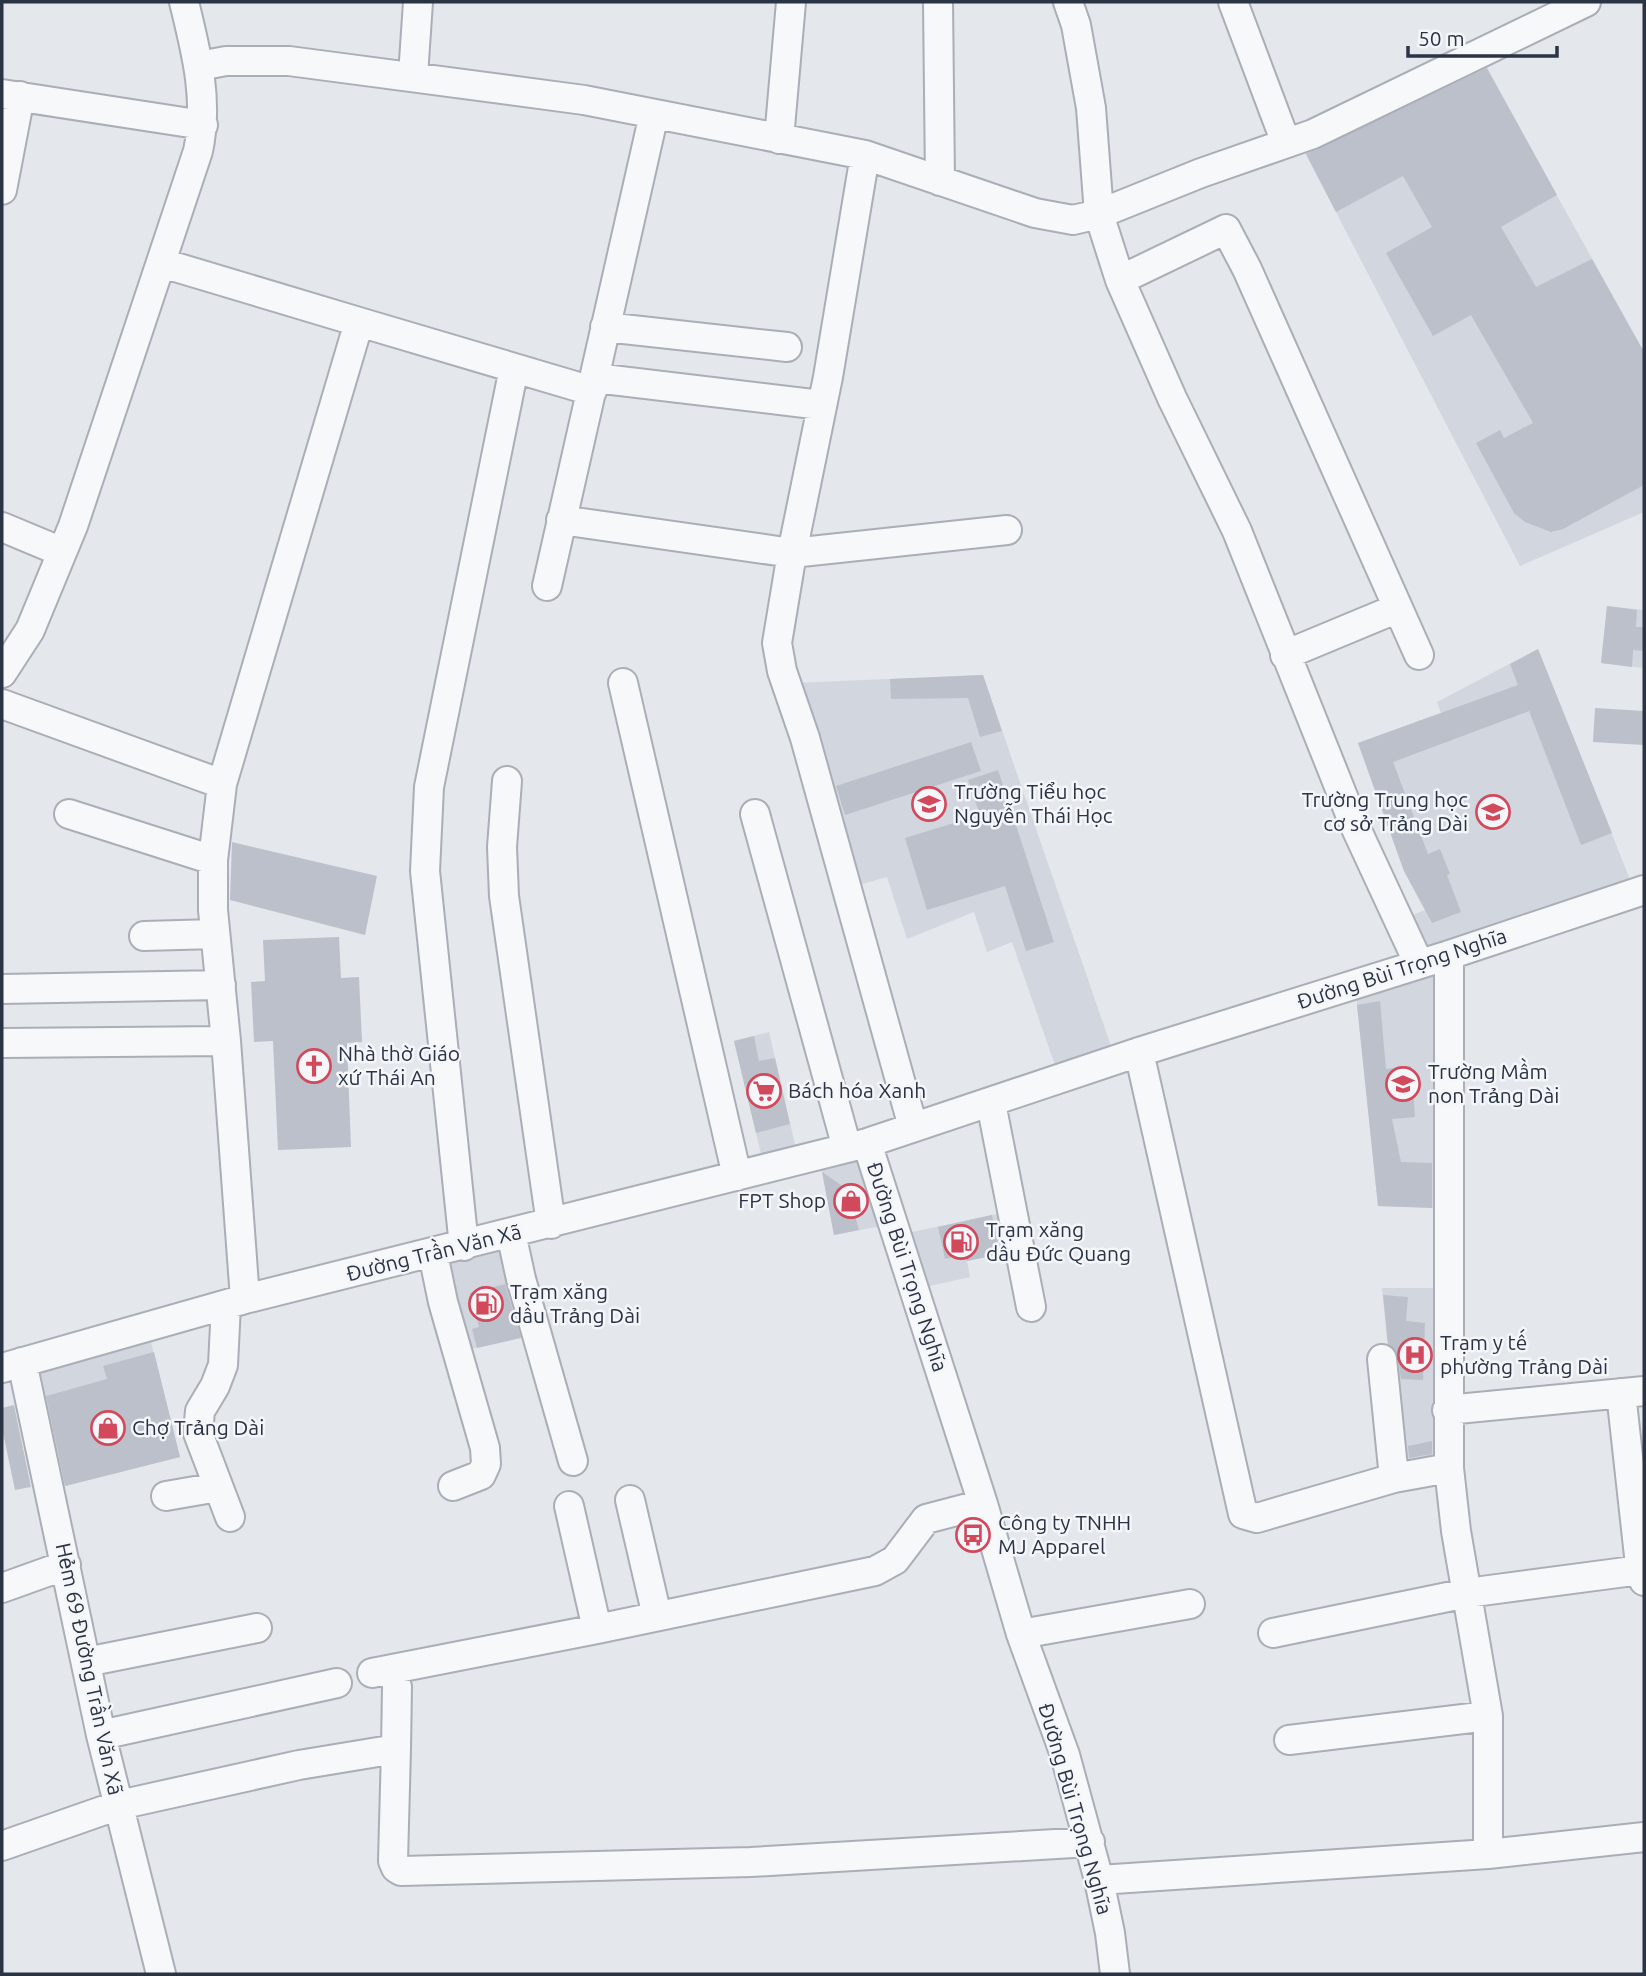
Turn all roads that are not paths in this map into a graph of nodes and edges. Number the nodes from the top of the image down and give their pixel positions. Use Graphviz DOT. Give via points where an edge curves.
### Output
graph roads {
  1 [pos="184,2"];
  2 [pos="418,2"];
  3 [pos="791,2"];
  4 [pos="938,2"];
  5 [pos="1068,2"];
  6 [pos="1233,2"];
  7 [pos="1586,2"];
  8 [pos="199,66"];
  9 [pos="413,76"];
  10 [pos="11,95"];
  11 [pos="654,114"];
  12 [pos="203,125"];
  13 [pos="779,139"];
  14 [pos="1286,143"];
  15 [pos="865,155"];
  16 [pos="940,181"];
  17 [pos="2,190"];
  18 [pos="1099,214"];
  19 [pos="162,263"];
  20 [pos="1120,280"];
  21 [pos="359,322"];
  22 [pos="605,327"];
  23 [pos="787,347"];
  24 [pos="514,368"];
  25 [pos="594,384"];
  26 [pos="821,405"];
  27 [pos="561,520"];
  28 [pos="2,527"];
  29 [pos="1007,530"];
  30 [pos="62,552"];
  31 [pos="792,553"];
  32 [pos="547,586"];
  33 [pos="1398,608"];
  34 [pos="1285,655"];
  35 [pos="1419,655"];
  36 [pos="2,673"];
  37 [pos="623,683"];
  38 [pos="2,704"];
  39 [pos="507,781"];
  40 [pos="222,784"];
  41 [pos="69,814"];
  42 [pos="755,814"];
  43 [pos="213,860"];
  44 [pos="1644,890"];
  45 [pos="215,934"];
  46 [pos="144,936"];
  47 [pos="1449,955"];
  48 [pos="1419,964"];
  49 [pos="221,985"];
  50 [pos="2,989"];
  51 [pos="226,1041"];
  52 [pos="2,1043"];
  53 [pos="1139,1052"];
  54 [pos="991,1103"];
  55 [pos="913,1127"];
  56 [pos="857,1146"];
  57 [pos="737,1176"];
  58 [pos="551,1224"];
  59 [pos="511,1233"];
  60 [pos="464,1246"];
  61 [pos="433,1254"];
  62 [pos="236,1302"];
  63 [pos="1031,1307"];
  64 [pos="1382,1359"];
  65 [pos="12,1365"];
  66 [pos="1632,1392"];
  67 [pos="1447,1410"];
  68 [pos="573,1461"];
  69 [pos="1449,1468"];
  70 [pos="1394,1478"];
  71 [pos="453,1486"];
  72 [pos="218,1487"];
  73 [pos="166,1496"];
  74 [pos="630,1500"];
  75 [pos="983,1503"];
  76 [pos="569,1506"];
  77 [pos="230,1517"];
  78 [pos="66,1564"];
  79 [pos="1643,1578"];
  80 [pos="2,1588"];
  81 [pos="1468,1593"];
  82 [pos="1190,1604"];
  83 [pos="657,1616"];
  84 [pos="257,1628"];
  85 [pos="597,1629"];
  86 [pos="1273,1633"];
  87 [pos="1021,1634"];
  88 [pos="86,1662"];
  89 [pos="372,1672"];
  90 [pos="337,1683"];
  91 [pos="397,1687"];
  92 [pos="1488,1716"];
  93 [pos="101,1735"];
  94 [pos="1289,1740"];
  95 [pos="396,1749"];
  96 [pos="119,1805"];
  97 [pos="1644,1838"];
  98 [pos="1090,1842"];
  99 [pos="2,1846"];
  100 [pos="1488,1854"];
  101 [pos="1099,1880"];
  102 [pos="161,1974"];
  103 [pos="1115,1974"];
  1 -- 8 [label="street"];
  2 -- 9 [label="street"];
  3 -- 13 [label="street"];
  4 -- 16 [label="street"];
  5 -- 18 [label="street" via="1091,108"];
  6 -- 14 [label="street"];
  7 -- 14 [label="street"];
  8 -- 9 [label="street" via="289,61"];
  8 -- 12 [label="street"];
  9 -- 11 [label="street"];
  10 -- 12 [label="street"];
  10 -- 17 [label="street"];
  11 -- 13 [label="street"];
  11 -- 22 [label="street"];
  12 -- 19 [label="street"];
  13 -- 15 [label="street"];
  14 -- 18 [label="street"];
  15 -- 16 [label="street"];
  15 -- 26 [label="street"];
  16 -- 18 [label="street" via="1035,213 1073,220"];
  18 -- 20 [label="street"];
  19 -- 21 [label="street"];
  19 -- 30 [label="street"];
  20 -- 33 [label="street" via="1226,229"];
  20 -- 34 [label="street" via="1237,531"];
  21 -- 24 [label="street"];
  21 -- 40 [label="street"];
  22 -- 23 [label="street"];
  22 -- 25 [label="street"];
  24 -- 25 [label="street"];
  24 -- 60 [label="street" via="429,787 426,829 425,871"];
  25 -- 26 [label="street"];
  25 -- 27 [label="street"];
  26 -- 31 [label="street"];
  27 -- 31 [label="street"];
  27 -- 32 [label="street"];
  28 -- 30 [label="street"];
  29 -- 31 [label="street"];
  30 -- 36 [label="street" via="30,630"];
  31 -- 55 [label="street" via="777,643 782,671 809,752"];
  33 -- 34 [label="street"];
  33 -- 35 [label="street"];
  34 -- 48 [label="street" via="1354,824"];
  37 -- 57 [label="street"];
  38 -- 40 [label="street"];
  39 -- 58 [label="street" via="504,896"];
  40 -- 43 [label="street"];
  41 -- 43 [label="street"];
  42 -- 56 [label="street"];
  43 -- 45 [label="street"];
  44 -- 47 [label="street, Đường Bùi Trọng Nghĩa"];
  45 -- 46 [label="street"];
  45 -- 49 [label="street"];
  47 -- 48 [label="street, Đường Bùi Trọng Nghĩa"];
  47 -- 67 [label="street"];
  48 -- 53 [label="street, Đường Bùi Trọng Nghĩa"];
  49 -- 50 [label="street"];
  49 -- 51 [label="street"];
  51 -- 52 [label="street"];
  51 -- 62 [label="street"];
  53 -- 54 [label="street, Đường Bùi Trọng Nghĩa"];
  53 -- 70 [label="street" via="1243,1514 1257,1518"];
  54 -- 55 [label="street, Đường Bùi Trọng Nghĩa"];
  54 -- 63 [label="street"];
  55 -- 56 [label="street, Đường Bùi Trọng Nghĩa"];
  56 -- 57 [label="street, Đường Trần Văn Xã"];
  56 -- 75 [label="street, Đường Bùi Trọng Nghĩa"];
  57 -- 58 [label="street, Đường Trần Văn Xã"];
  58 -- 59 [label="street, Đường Trần Văn Xã"];
  59 -- 60 [label="street, Đường Trần Văn Xã"];
  59 -- 68 [label="street"];
  60 -- 61 [label="street, Đường Trần Văn Xã"];
  61 -- 62 [label="street, Đường Trần Văn Xã"];
  61 -- 71 [label="street" via="485,1448 481,1475"];
  62 -- 65 [label="street, Đường Trần Văn Xã"];
  62 -- 72 [label="street" via="223,1366 200,1410 198,1433"];
  64 -- 70 [label="street"];
  65 -- 78 [label="street, Hẻm 69 Đường Trần Văn Xã"];
  66 -- 67 [label="street"];
  66 -- 79 [label="street"];
  67 -- 69 [label="street"];
  69 -- 70 [label="street"];
  69 -- 81 [label="street" via="1455,1531"];
  72 -- 73 [label="street"];
  72 -- 77 [label="street"];
  74 -- 83 [label="street"];
  75 -- 83 [label="street" via="926,1519 895,1560 875,1571"];
  75 -- 87 [label="street, Đường Bùi Trọng Nghĩa"];
  76 -- 85 [label="street"];
  78 -- 80 [label="street"];
  78 -- 88 [label="street, Hẻm 69 Đường Trần Văn Xã"];
  79 -- 81 [label="street" via="1633,1571 1620,1572"];
  81 -- 86 [label="street"];
  81 -- 92 [label="street"];
  82 -- 87 [label="street"];
  83 -- 85 [label="street"];
  84 -- 88 [label="street"];
  85 -- 89 [label="street"];
  87 -- 98 [label="street, Đường Bùi Trọng Nghĩa" via="1065,1755"];
  88 -- 93 [label="street, Hẻm 69 Đường Trần Văn Xã"];
  90 -- 93 [label="street"];
  91 -- 95 [label="street"];
  92 -- 94 [label="street"];
  92 -- 100 [label="street"];
  93 -- 96 [label="street, Hẻm 69 Đường Trần Văn Xã"];
  95 -- 96 [label="street" via="299,1765"];
  95 -- 98 [label="street" via="393,1861 401,1871 751,1862"];
  96 -- 99 [label="street"];
  96 -- 102 [label="street, Hẻm 69 Đường Trần Văn Xã"];
  97 -- 100 [label="street"];
  98 -- 101 [label="street, Đường Bùi Trọng Nghĩa"];
  100 -- 101 [label="street"];
  101 -- 103 [label="street, Đường Bùi Trọng Nghĩa"];
}
